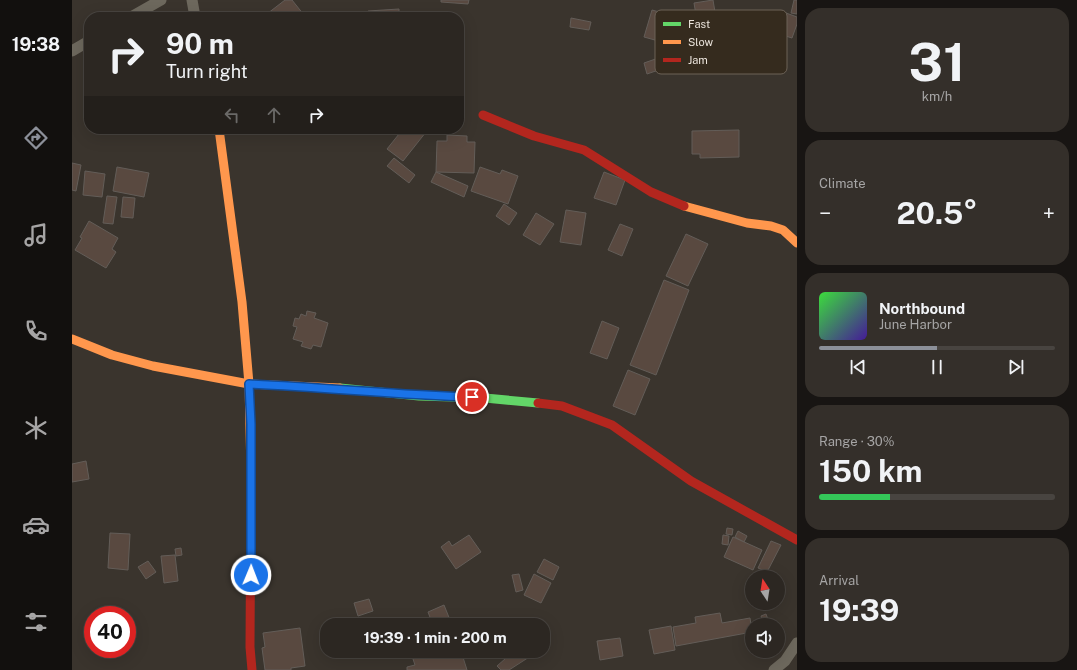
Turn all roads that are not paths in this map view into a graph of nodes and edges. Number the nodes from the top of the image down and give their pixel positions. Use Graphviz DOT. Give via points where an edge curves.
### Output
graph roads {
  1 [pos="161,0"];
  2 [pos="192,0"];
  3 [pos="140,12"];
  4 [pos="194,12"];
  5 [pos="84,44"];
  6 [pos="72,51"];
  7 [pos="484,115"];
  8 [pos="220,134"];
  9 [pos="797,243"];
  10 [pos="72,339"];
  11 [pos="249,384"];
  12 [pos="797,540"];
  13 [pos="797,643"];
  14 [pos="252,670"];
  15 [pos="774,670"];
  1 -- 3 [label="street"];
  2 -- 4 [label="street"];
  5 -- 6 [label="street"];
  7 -- 9 [label="street" via="534,136 584,150 651,192 680,205 747,223 771,226 783,230"];
  8 -- 11 [label="street" via="242,302"];
  10 -- 11 [label="street" via="118,357"];
  11 -- 12 [label="street" via="485,398 562,406 612,425 691,481"];
  11 -- 14 [label="street"];
  13 -- 15 [label="street" via="785,661"];
}
